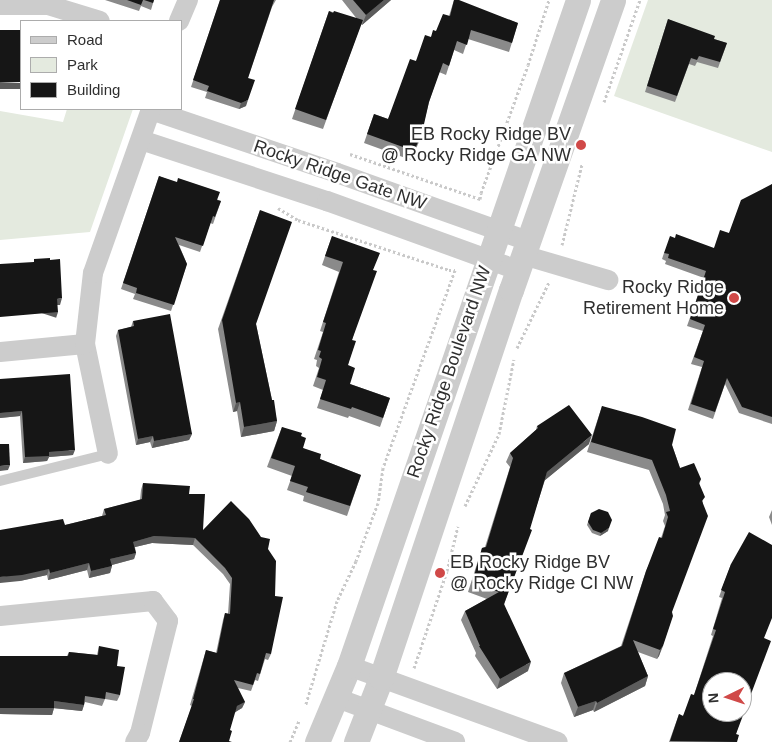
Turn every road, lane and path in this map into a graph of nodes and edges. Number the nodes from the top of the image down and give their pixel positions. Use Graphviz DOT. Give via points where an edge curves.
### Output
graph roads {
  1 [pos="188,0"];
  2 [pos="549,0"];
  3 [pos="578,0"];
  4 [pos="613,0"];
  5 [pos="640,0"];
  6 [pos="49,2"];
  7 [pos="0,5"];
  8 [pos="97,20"];
  9 [pos="179,20"];
  10 [pos="602,107"];
  11 [pos="151,110"];
  12 [pos="154,110"];
  13 [pos="141,140"];
  14 [pos="582,163"];
  15 [pos="480,199"];
  16 [pos="498,231"];
  17 [pos="523,255"];
  18 [pos="488,259"];
  19 [pos="557,265"];
  20 [pos="455,270"];
  21 [pos="608,280"];
  22 [pos="85,344"];
  23 [pos="0,352"];
  24 [pos="108,454"];
  25 [pos="0,481"];
  26 [pos="461,513"];
  27 [pos="459,521"];
  28 [pos="0,616"];
  29 [pos="348,666"];
  30 [pos="380,678"];
  31 [pos="408,688"];
  32 [pos="337,698"];
  33 [pos="368,711"];
  34 [pos="135,742"];
  35 [pos="290,742"];
  36 [pos="317,742"];
  37 [pos="356,742"];
  38 [pos="455,742"];
  39 [pos="558,742"];
  1 -- 9 [label="street"];
  2 -- 15 [label="path"];
  3 -- 16 [label="street, Rocky Ridge Boulevard NW"];
  4 -- 17 [label="street, Rocky Ridge Boulevard NW"];
  5 -- 10 [label="path"];
  6 -- 7 [label="street"];
  6 -- 8 [label="street"];
  11 -- 13 [label="street"];
  12 -- 16 [label="street, Rocky Ridge Gate NW"];
  13 -- 18 [label="street, Rocky Ridge Gate NW"];
  13 -- 22 [label="street" via="92,273"];
  14 -- 19 [label="path"];
  16 -- 17 [label="street, Rocky Ridge Gate NW"];
  16 -- 18 [label="street, Rocky Ridge Boulevard NW"];
  17 -- 18 [label="street, Rocky Ridge Gate NW"];
  17 -- 19 [label="street"];
  17 -- 30 [label="street, Rocky Ridge Boulevard NW"];
  18 -- 29 [label="street, Rocky Ridge Boulevard NW"];
  19 -- 21 [label="street"];
  19 -- 26 [label="path" via="515,353 498,434"];
  20 -- 35 [label="path" via="383,468 378,504 337,601 306,705"];
  22 -- 23 [label="street"];
  22 -- 24 [label="street"];
  24 -- 25 [label="lane"];
  27 -- 31 [label="path" via="447,571"];
  28 -- 34 [label="street" via="152,601 168,621"];
  29 -- 30 [label="street"];
  29 -- 32 [label="street, Rocky Ridge Boulevard NW"];
  30 -- 31 [label="street"];
  30 -- 33 [label="street, Rocky Ridge Boulevard NW"];
  31 -- 39 [label="street"];
  32 -- 33 [label="street"];
  32 -- 36 [label="street, Rocky Ridge Boulevard NW"];
  33 -- 37 [label="street, Rocky Ridge Boulevard NW"];
  33 -- 38 [label="street"];
}
